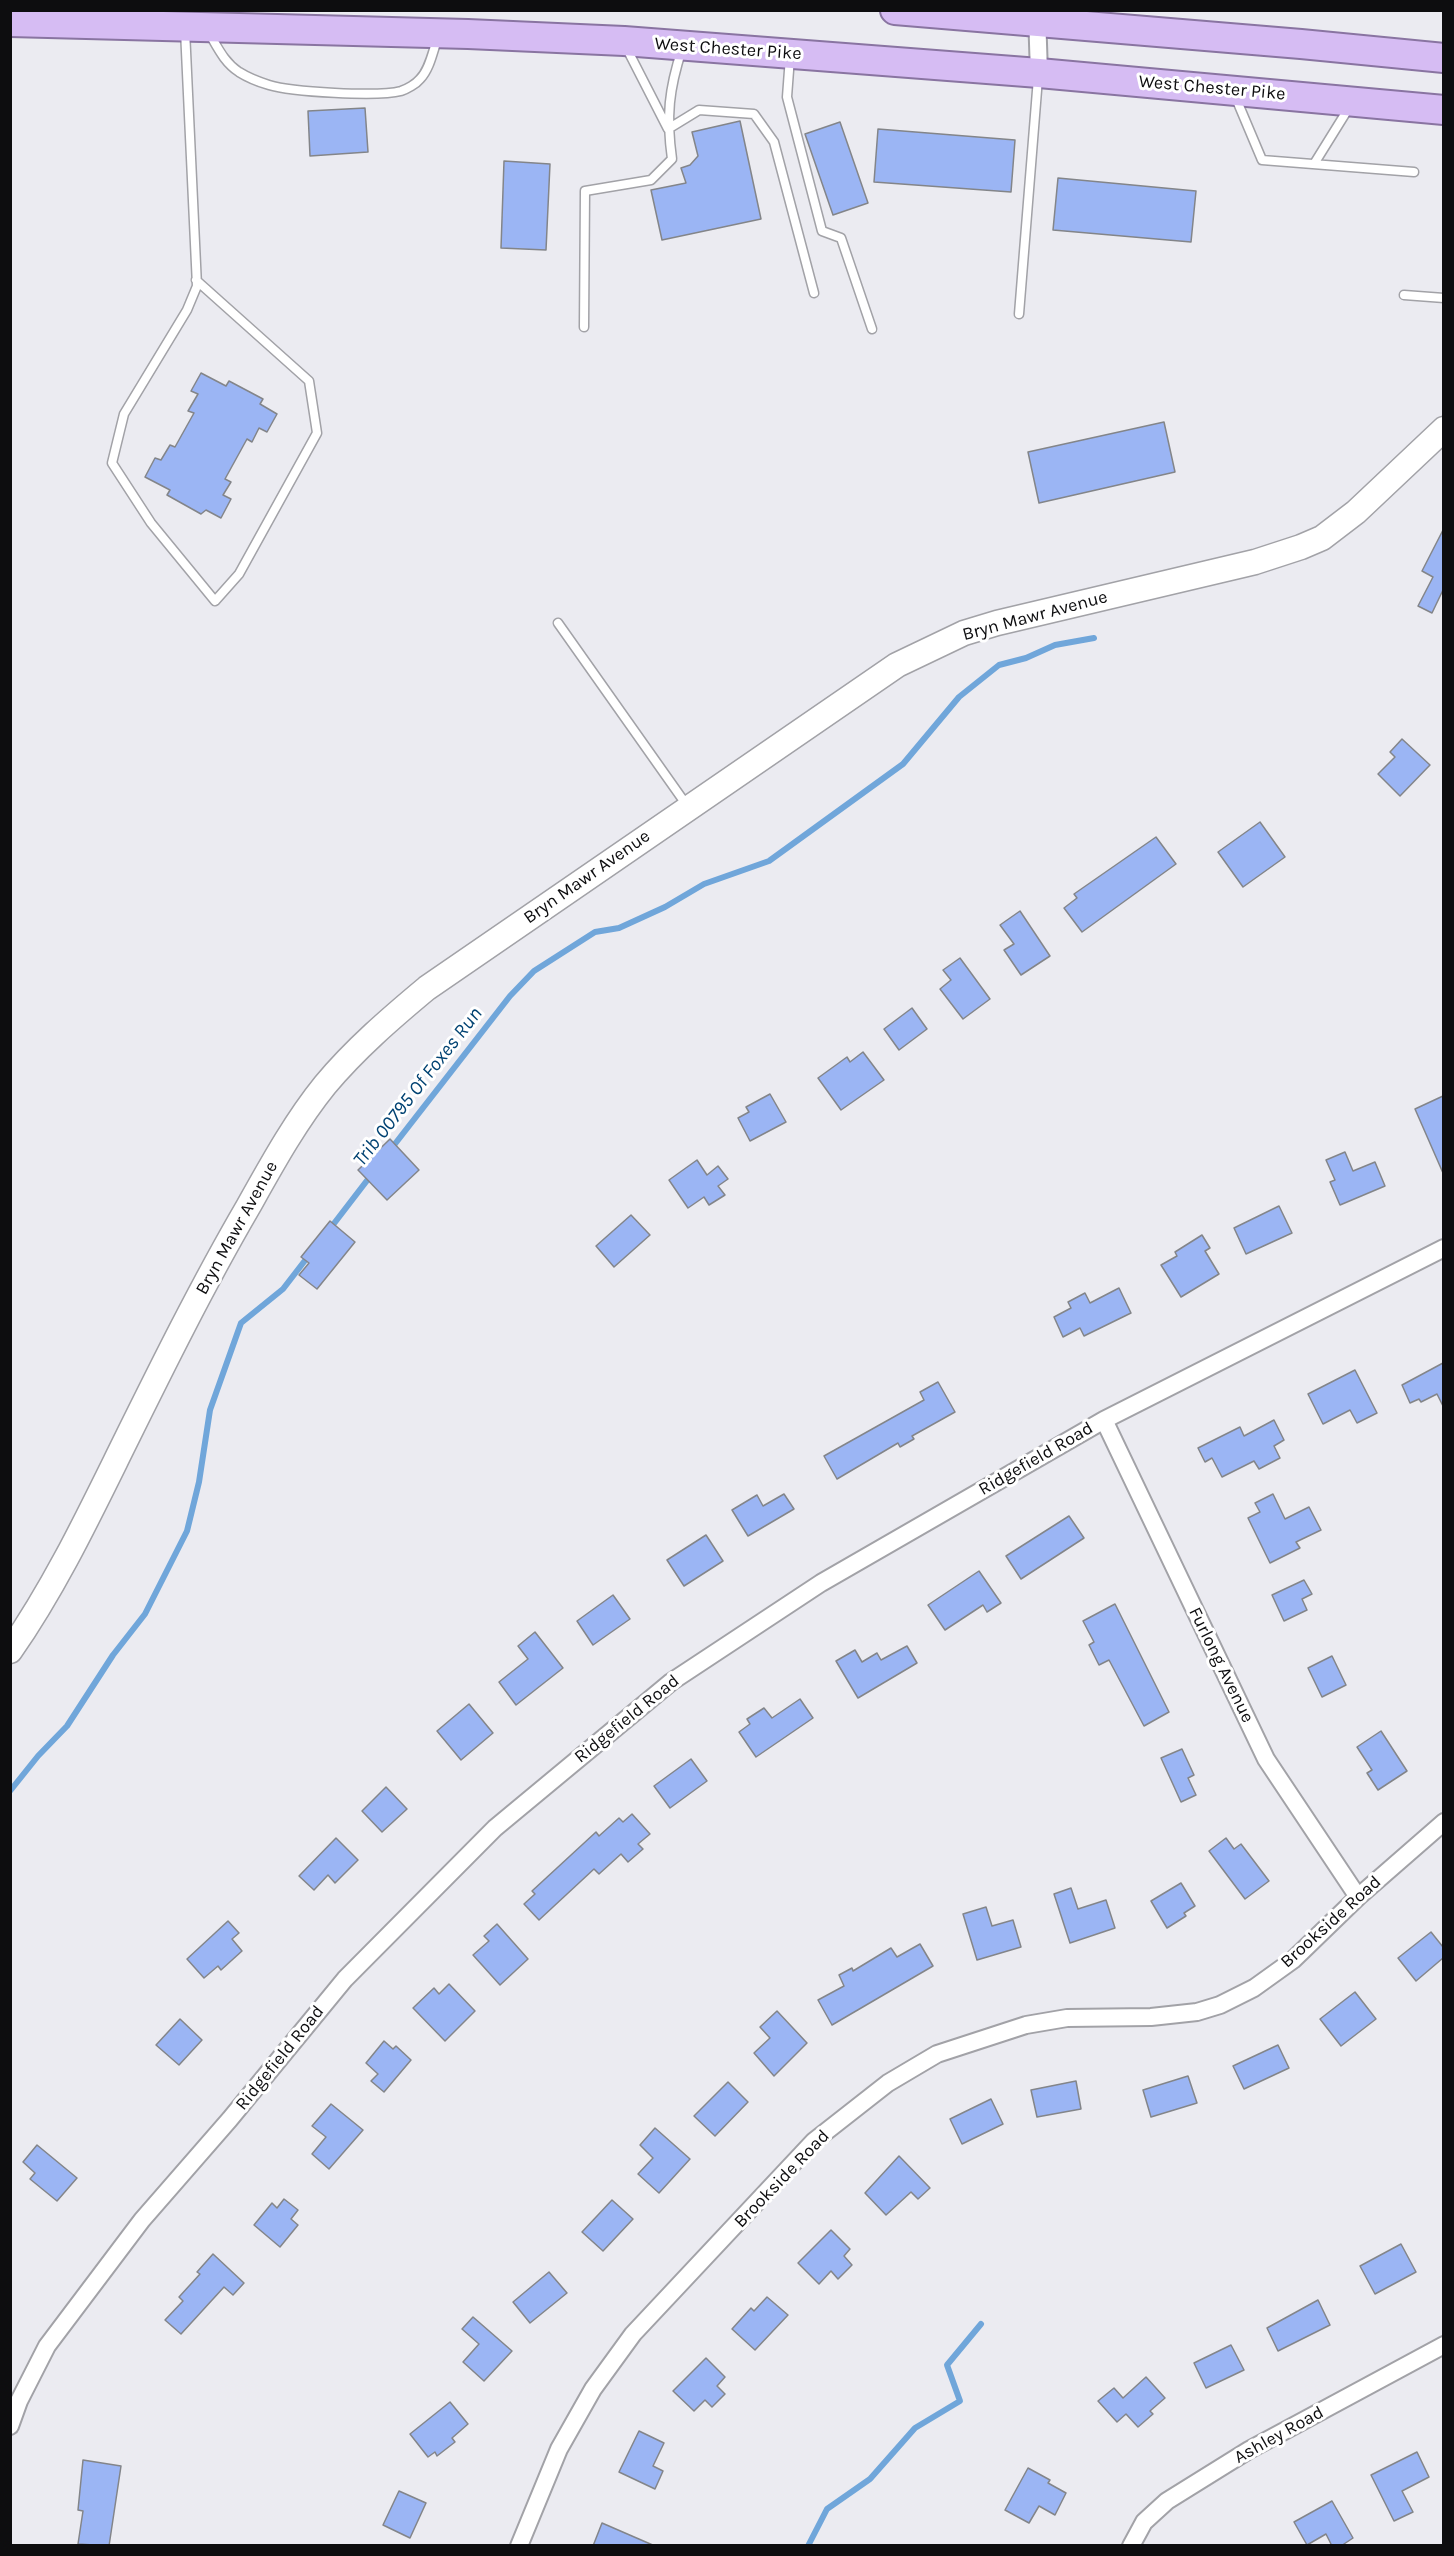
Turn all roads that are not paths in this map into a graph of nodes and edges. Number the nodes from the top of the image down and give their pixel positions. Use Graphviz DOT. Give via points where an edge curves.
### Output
graph roads {
  1 [pos="895,10"];
  2 [pos="1037,16"];
  3 [pos="10,22"];
  4 [pos="196,27"];
  5 [pos="439,33"];
  6 [pos="624,41"];
  7 [pos="683,45"];
  8 [pos="791,54"];
  9 [pos="1443,58"];
  10 [pos="1039,73"];
  11 [pos="1233,90"];
  12 [pos="1354,101"];
  13 [pos="1443,110"];
  14 [pos="668,129"];
  15 [pos="1314,164"];
  16 [pos="1413,172"];
  17 [pos="196,280"];
  18 [pos="814,293"];
  19 [pos="1404,295"];
  20 [pos="1443,298"];
  21 [pos="1019,314"];
  22 [pos="584,327"];
  23 [pos="872,329"];
  24 [pos="1443,429"];
  25 [pos="558,622"];
  26 [pos="688,807"];
  27 [pos="1443,1248"];
  28 [pos="1104,1420"];
  29 [pos="10,1651"];
  30 [pos="1443,1822"];
  31 [pos="1358,1898"];
  32 [pos="1443,2345"];
  33 [pos="10,2426"];
  34 [pos="519,2546"];
  35 [pos="1131,2546"];
  1 -- 2 [label="highway"];
  2 -- 9 [label="highway"];
  2 -- 10 [label="street"];
  3 -- 4 [label="highway, West Chester Pike"];
  4 -- 5 [label="highway, West Chester Pike"];
  4 -- 5 [label="lane" via="241,73 270,86 339,93 402,91 420,80"];
  4 -- 17 [label="lane"];
  5 -- 6 [label="highway, West Chester Pike"];
  6 -- 7 [label="highway, West Chester Pike"];
  6 -- 14 [label="lane"];
  7 -- 8 [label="highway, West Chester Pike"];
  7 -- 14 [label="lane" via="670,84"];
  8 -- 10 [label="highway, West Chester Pike"];
  8 -- 23 [label="lane" via="787,96 822,231 841,238"];
  10 -- 11 [label="highway, West Chester Pike"];
  10 -- 21 [label="lane"];
  11 -- 12 [label="highway, West Chester Pike"];
  11 -- 15 [label="lane" via="1262,160"];
  12 -- 13 [label="highway, West Chester Pike"];
  12 -- 15 [label="lane"];
  14 -- 18 [label="lane" via="699,110 754,114 774,142"];
  14 -- 22 [label="lane" via="672,159 651,180 585,191"];
  15 -- 16 [label="lane"];
  17 -- 17 [label="lane" via="188,310 124,414 112,463 151,523 215,601 239,574 317,433 309,381"];
  19 -- 20 [label="lane"];
  24 -- 26 [label="main road, Bryn Mawr Avenue" via="1356,512 1322,538 1255,562 964,633 897,665"];
  25 -- 26 [label="lane"];
  26 -- 29 [label="main road, Bryn Mawr Avenue" via="426,988 377,1030 324,1086 278,1154 218,1259 102,1490"];
  27 -- 28 [label="street, Ridgefield Road"];
  28 -- 31 [label="street, Furlong Avenue" via="1266,1759"];
  28 -- 33 [label="street, Ridgefield Road" via="821,1583 670,1682 495,1828 345,1979 142,2220 47,2346"];
  30 -- 31 [label="street, Brookside Road"];
  31 -- 34 [label="street, Brookside Road" via="1293,1960 1254,1988 1220,2005 1151,2017 1067,2018 1026,2025 937,2054 888,2083 814,2141 633,2334 592,2389 565,2439"];
  32 -- 35 [label="street, Ashley Road" via="1249,2450 1167,2501 1144,2522"];
}
